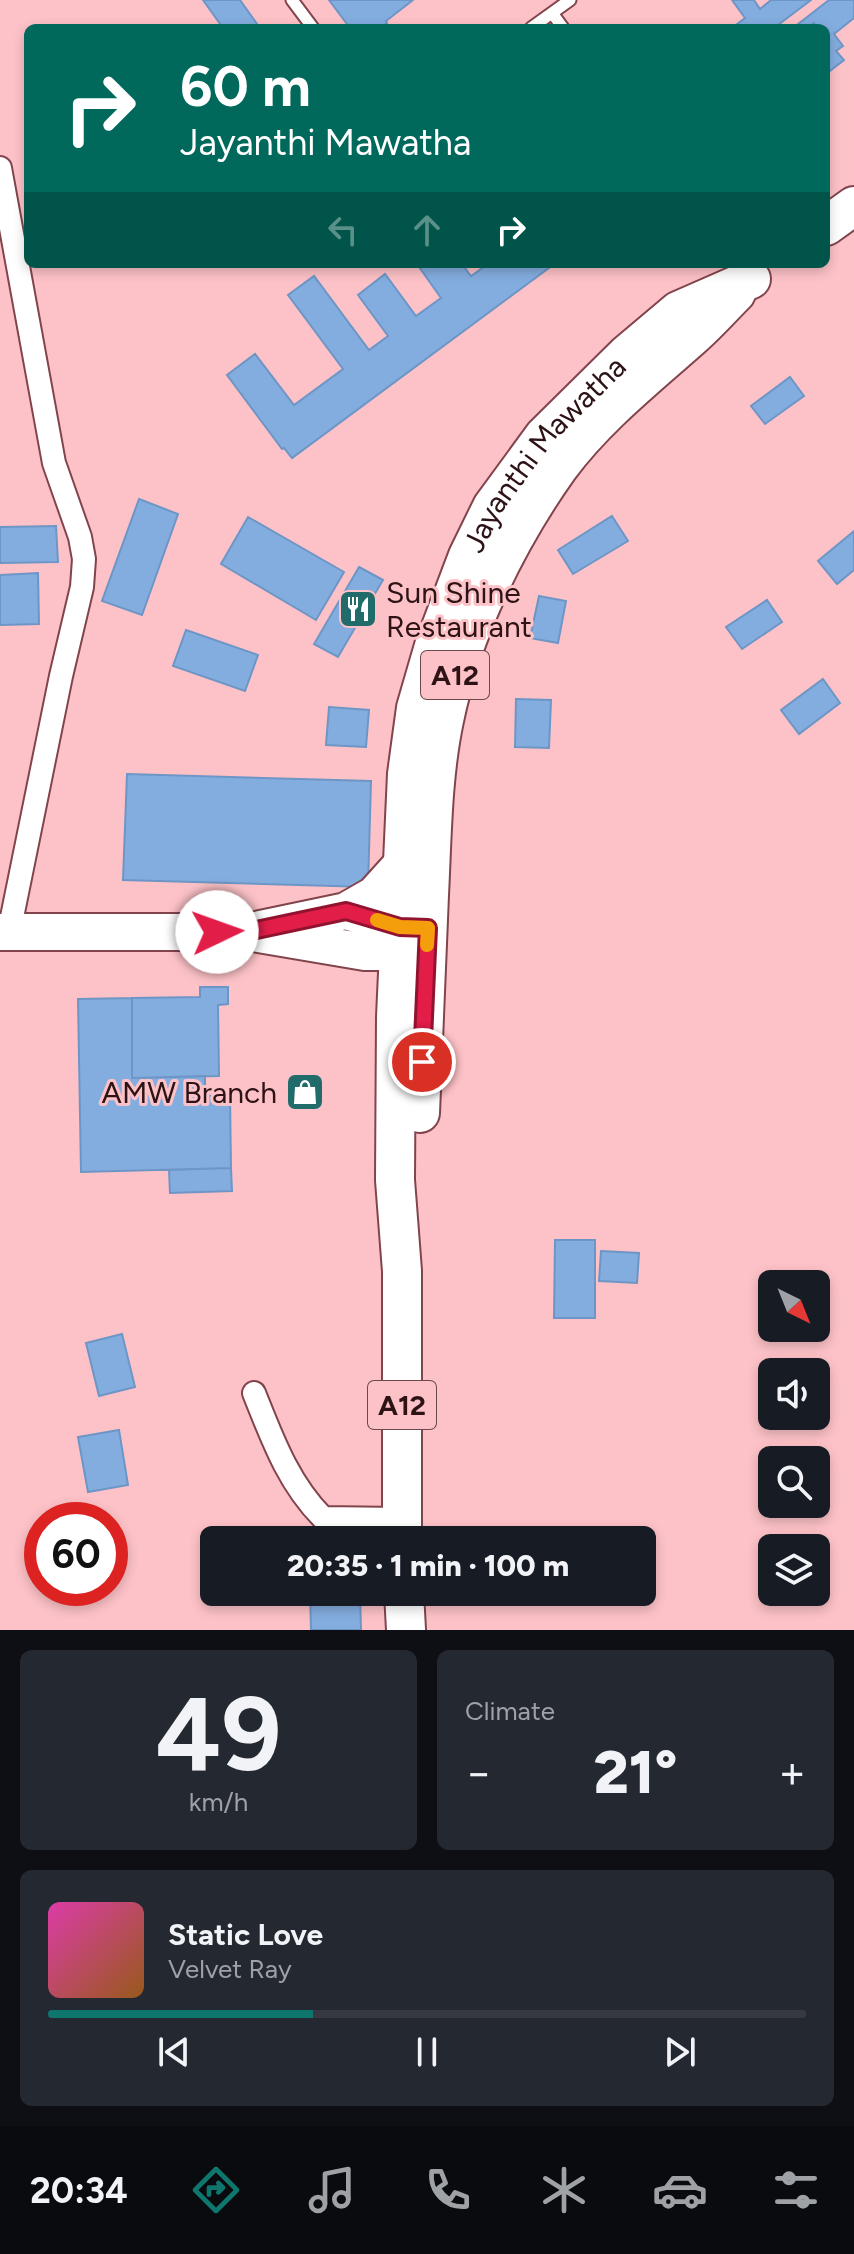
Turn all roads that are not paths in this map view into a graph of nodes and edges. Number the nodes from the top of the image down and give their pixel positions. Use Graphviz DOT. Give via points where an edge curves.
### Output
graph roads {
  1 [pos="292,0"];
  2 [pos="570,0"];
  3 [pos="552,13"];
  4 [pos="310,24"];
  5 [pos="537,24"];
  6 [pos="560,24"];
  7 [pos="0,168"];
  8 [pos="854,206"];
  9 [pos="830,223"];
  10 [pos="756,271"];
  11 [pos="402,864"];
  12 [pos="346,911"];
  13 [pos="4,932"];
  14 [pos="247,932"];
  15 [pos="414,940"];
  16 [pos="341,950"];
  17 [pos="396,1017"];
  18 [pos="402,1271"];
  19 [pos="254,1393"];
  20 [pos="376,1526"];
  21 [pos="402,1526"];
  22 [pos="405,1606"];
  23 [pos="406,1630"];
  1 -- 4 [label="lane"];
  2 -- 3 [label="lane"];
  3 -- 5 [label="lane"];
  3 -- 6 [label="lane"];
  7 -- 13 [label="street" via="54,463 84,559"];
  8 -- 9 [label="highway"];
  10 -- 11 [label="highway, Jayanthi Mawatha / A12" via="678,311 627,354 544,436 492,507 449,602 416,708"];
  10 -- 15 [label="highway, Jayanthi Mawatha / A12" via="597,423 560,466 503,560 460,657 444,720"];
  11 -- 12 [label="main road" via="374,895"];
  11 -- 15 [label="highway, Jayanthi Mawatha / A12"];
  12 -- 14 [label="main road"];
  12 -- 15 [label="main road"];
  13 -- 14 [label="main road"];
  14 -- 16 [label="main road"];
  15 -- 16 [label="main road" via="365,952"];
  15 -- 17 [label="highway, Jayanthi Mawatha / A12"];
  15 -- 18 [label="highway, Jayanthi Mawatha / A12" via="417,1175"];
  16 -- 17 [label="main road" via="374,975"];
  17 -- 18 [label="highway, Jayanthi Mawatha / A12" via="395,1180"];
  18 -- 21 [label="highway, Jayanthi Mawatha / A12"];
  19 -- 20 [label="street" via="283,1465 310,1504 323,1518"];
  22 -- 23 [label="highway"];
}
